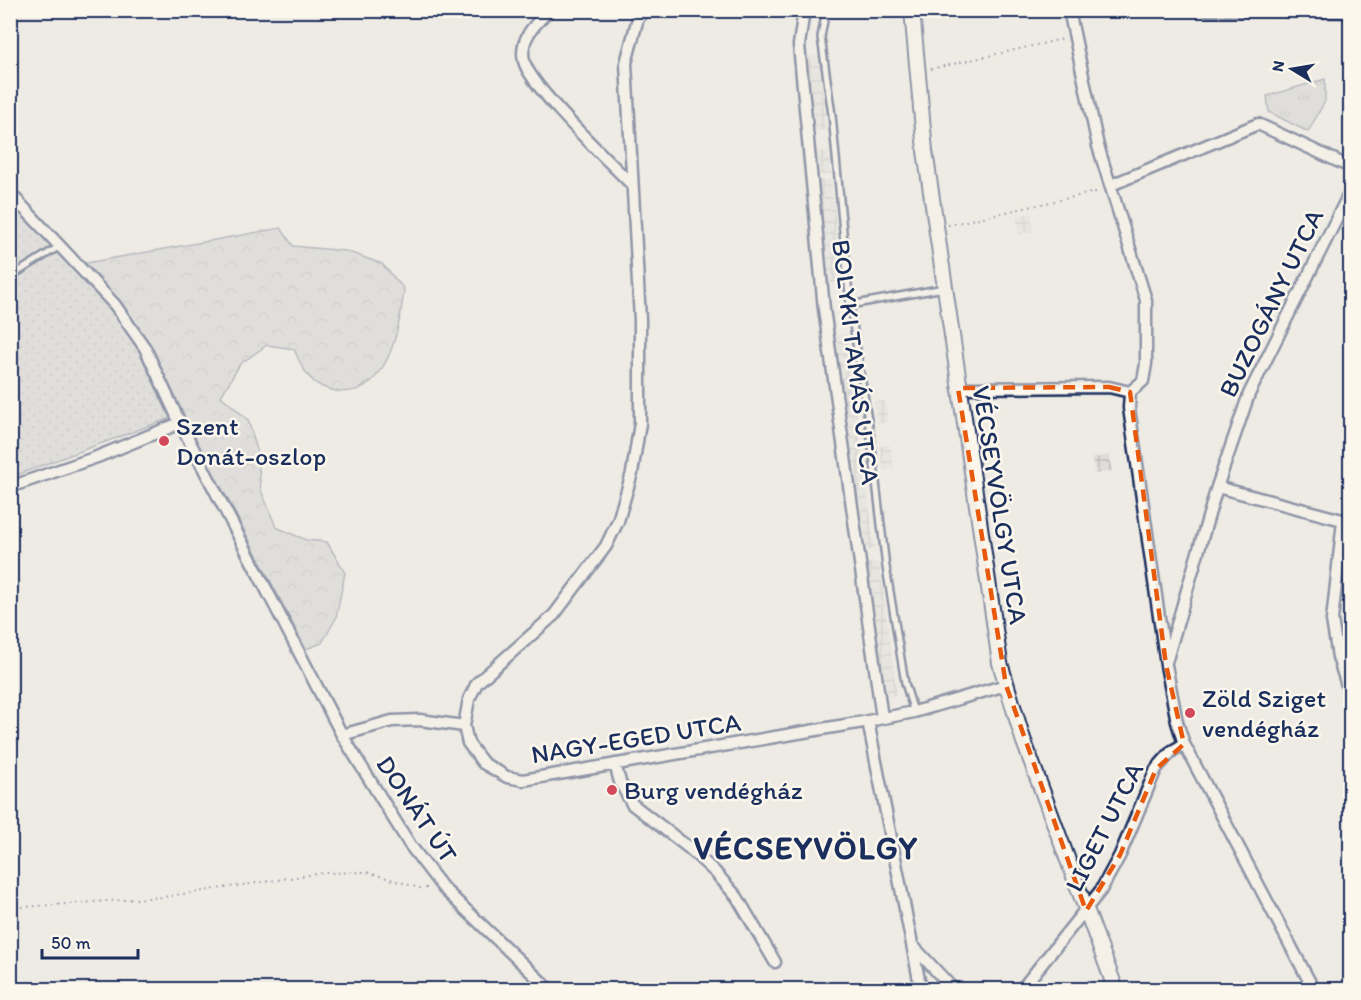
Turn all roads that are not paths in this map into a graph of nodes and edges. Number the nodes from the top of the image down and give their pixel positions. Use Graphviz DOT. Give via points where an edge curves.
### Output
graph roads {
  1 [pos="549,10"];
  2 [pos="646,10"];
  3 [pos="804,10"];
  4 [pos="826,10"];
  5 [pos="912,10"];
  6 [pos="1069,10"];
  7 [pos="1208,10"];
  8 [pos="1350,12"];
  9 [pos="1350,167"];
  10 [pos="632,185"];
  11 [pos="1111,186"];
  12 [pos="1350,192"];
  13 [pos="10,193"];
  14 [pos="10,208"];
  15 [pos="28,211"];
  16 [pos="62,245"];
  17 [pos="10,277"];
  18 [pos="944,288"];
  19 [pos="850,305"];
  20 [pos="958,388"];
  21 [pos="1130,392"];
  22 [pos="180,423"];
  23 [pos="10,487"];
  24 [pos="1217,487"];
  25 [pos="1347,522"];
  26 [pos="1166,665"];
  27 [pos="1006,685"];
  28 [pos="1350,695"];
  29 [pos="914,712"];
  30 [pos="882,718"];
  31 [pos="868,721"];
  32 [pos="464,726"];
  33 [pos="342,735"];
  34 [pos="1184,744"];
  35 [pos="615,764"];
  36 [pos="1086,911"];
  37 [pos="914,947"];
  38 [pos="775,962"];
  39 [pos="550,990"];
  40 [pos="921,990"];
  41 [pos="954,990"];
  42 [pos="1021,990"];
  43 [pos="1116,990"];
  44 [pos="1314,990"];
  1 -- 10 [label="street" via="528,32 524,60 536,83"];
  2 -- 10 [label="street" via="638,18 626,63"];
  3 -- 30 [label="street, BOLYKI TAMÁS UTCA" via="799,45 824,309"];
  4 -- 19 [label="lane" via="821,37"];
  5 -- 18 [label="main road, VÉCSEYVÖLGY UTCA" via="916,72"];
  6 -- 11 [label="street" via="1098,146"];
  7 -- 8 [label="street"];
  9 -- 11 [label="street" via="1258,124"];
  10 -- 32 [label="street" via="640,320 640,423 626,498 606,546 564,604 477,682"];
  11 -- 21 [label="street" via="1146,300 1146,364 1143,381"];
  12 -- 24 [label="street, BUZOGÁNY UTCA" via="1249,393"];
  13 -- 15 [label="street"];
  14 -- 15 [label="lane"];
  15 -- 16 [label="street"];
  16 -- 17 [label="lane"];
  16 -- 22 [label="street" via="115,305 145,348"];
  18 -- 19 [label="lane"];
  18 -- 20 [label="main road, VÉCSEYVÖLGY UTCA"];
  19 -- 29 [label="lane" via="888,578 905,683"];
  20 -- 21 [label="street" via="1109,387"];
  20 -- 27 [label="main road, VÉCSEYVÖLGY UTCA" via="989,600"];
  21 -- 26 [label="street" via="1129,408"];
  22 -- 23 [label="street" via="97,458"];
  22 -- 33 [label="street"];
  24 -- 25 [label="street"];
  24 -- 26 [label="street, BUZOGÁNY UTCA"];
  25 -- 28 [label="street" via="1332,620"];
  26 -- 34 [label="street"];
  27 -- 29 [label="street, NAGY-EGED UTCA"];
  27 -- 36 [label="main road, VÉCSEYVÖLGY UTCA"];
  29 -- 30 [label="street, NAGY-EGED UTCA"];
  30 -- 31 [label="street, NAGY-EGED UTCA"];
  31 -- 35 [label="street, NAGY-EGED UTCA"];
  31 -- 37 [label="street"];
  32 -- 33 [label="street, DONÁT ÚT" via="392,721"];
  32 -- 35 [label="street, NAGY-EGED UTCA" via="474,753 492,771 507,777 524,780"];
  33 -- 39 [label="street, DONÁT ÚT" via="410,845 443,888"];
  34 -- 36 [label="street, LIGET UTCA" via="1156,769 1120,855"];
  34 -- 44 [label="street"];
  35 -- 38 [label="street" via="632,804 716,872 736,897"];
  36 -- 42 [label="street, LIGET UTCA"];
  36 -- 43 [label="main road, VÉCSEYVÖLGY UTCA"];
  37 -- 40 [label="street"];
  37 -- 41 [label="street"];
}
